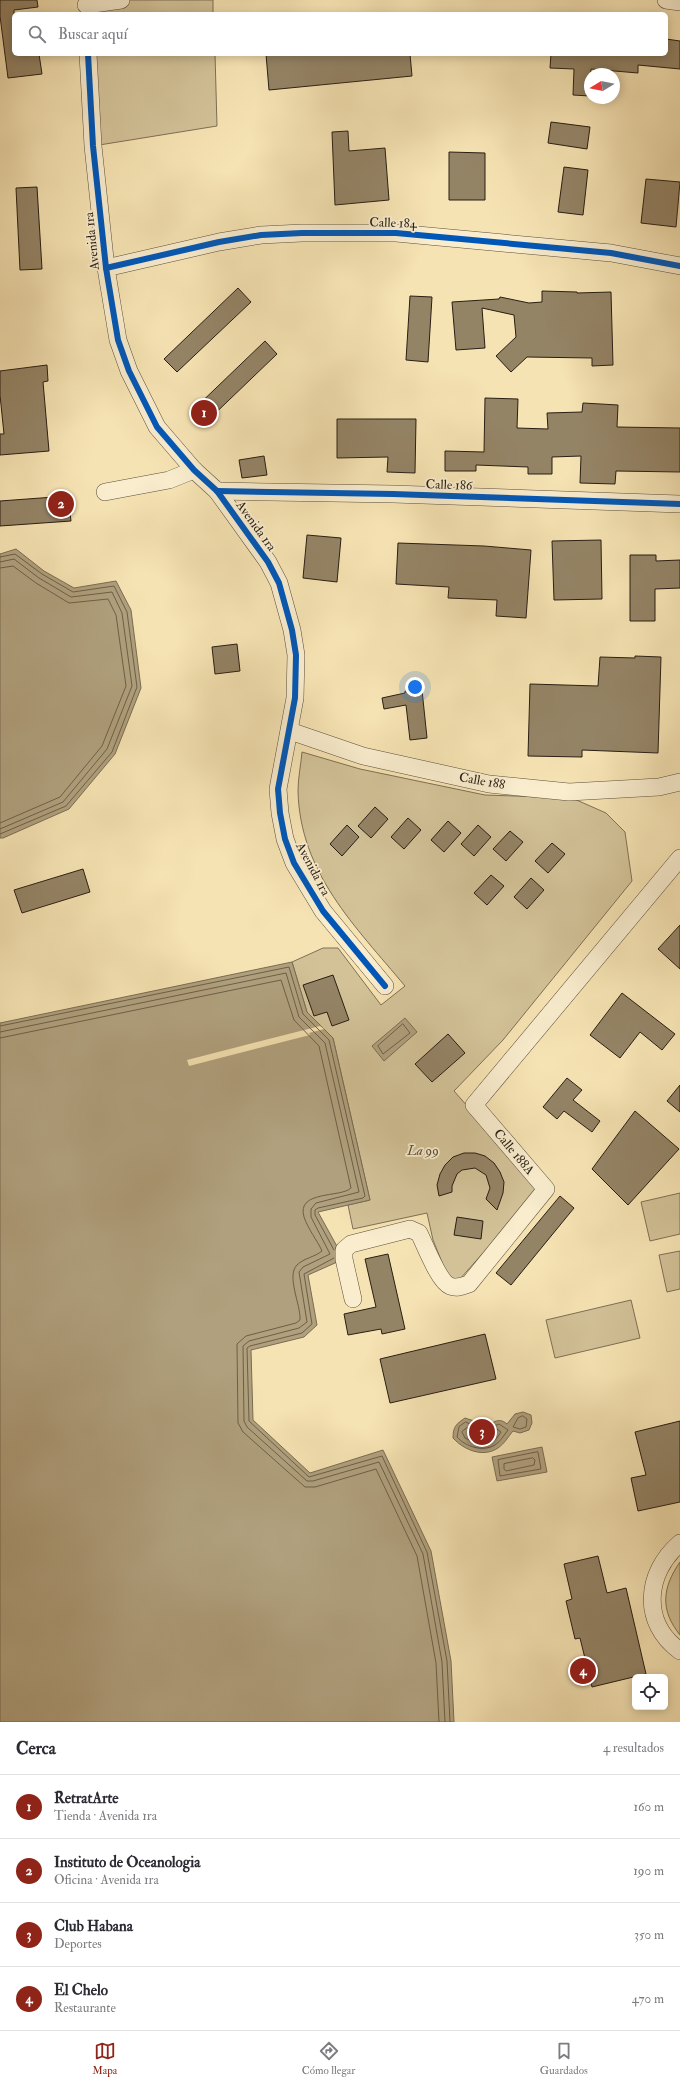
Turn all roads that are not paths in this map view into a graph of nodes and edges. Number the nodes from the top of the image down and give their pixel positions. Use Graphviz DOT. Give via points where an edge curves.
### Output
graph roads {
  1 [pos="121,0"];
  2 [pos="666,0"];
  3 [pos="680,2"];
  4 [pos="86,6"];
  5 [pos="88,56"];
  6 [pos="680,266"];
  7 [pos="106,268"];
  8 [pos="194,470"];
  9 [pos="217,490"];
  10 [pos="105,492"];
  11 [pos="680,504"];
  12 [pos="290,731"];
  13 [pos="680,782"];
  14 [pos="680,858"];
  15 [pos="385,986"];
  16 [pos="353,1299"];
  17 [pos="680,1543"];
  18 [pos="680,1652"];
  1 -- 4 [label="street"];
  2 -- 3 [label="street"];
  5 -- 7 [label="street, Avenida 1ra" via="93,146"];
  6 -- 7 [label="street, Calle 184" via="611,253 396,233 302,233 261,235 219,242"];
  7 -- 8 [label="street, Avenida 1ra" via="118,340 129,371 157,426"];
  8 -- 9 [label="street, Avenida 1ra"];
  8 -- 10 [label="street" via="169,480"];
  9 -- 11 [label="street, Calle 186"];
  9 -- 12 [label="street, Avenida 1ra" via="268,562 279,583 286,606 296,655 295,698"];
  12 -- 13 [label="street, Calle 188" via="363,756 489,784 570,792 659,787"];
  12 -- 15 [label="street, Avenida 1ra" via="278,789 280,813 294,863 323,911"];
  14 -- 16 [label="street, Calle 188A" via="474,1105 546,1189 469,1284 457,1288 449,1286 441,1278 419,1233 410,1230 352,1244 344,1250 344,1259"];
  17 -- 18 [label="street" via="665,1557 656,1574 652,1593 653,1612 660,1630"];
}
